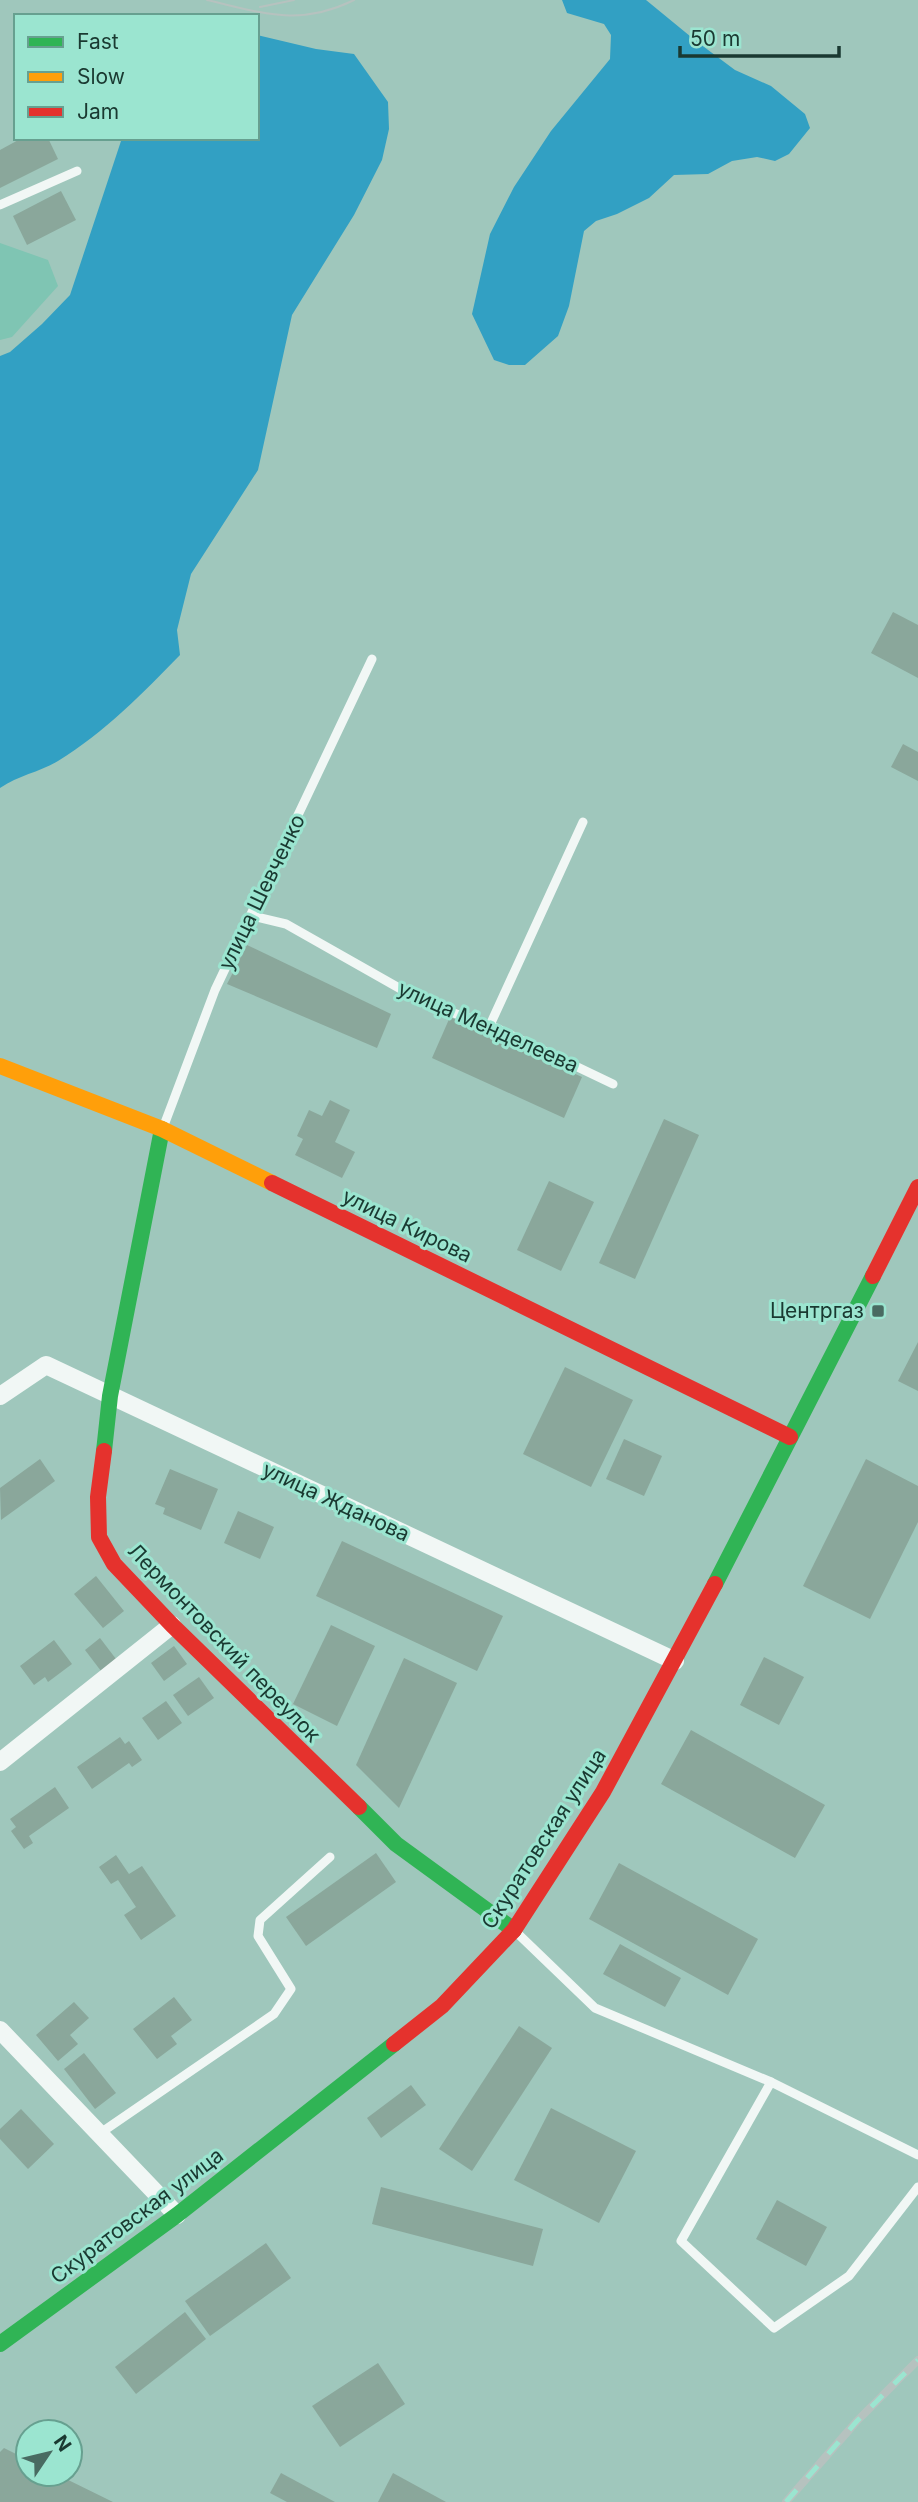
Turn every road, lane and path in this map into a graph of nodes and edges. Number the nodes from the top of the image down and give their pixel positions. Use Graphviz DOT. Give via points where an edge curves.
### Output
graph roads {
  1 [pos="77,171"];
  2 [pos="0,205"];
  3 [pos="372,659"];
  4 [pos="583,822"];
  5 [pos="252,916"];
  6 [pos="490,1025"];
  7 [pos="0,1066"];
  8 [pos="613,1084"];
  9 [pos="162,1129"];
  10 [pos="918,1187"];
  11 [pos="0,1396"];
  12 [pos="110,1396"];
  13 [pos="790,1437"];
  14 [pos="172,1625"];
  15 [pos="675,1661"];
  16 [pos="0,1762"];
  17 [pos="330,1857"];
  18 [pos="514,1930"];
  19 [pos="0,2030"];
  20 [pos="771,2082"];
  21 [pos="99,2134"];
  22 [pos="918,2155"];
  23 [pos="918,2187"];
  24 [pos="177,2216"];
  25 [pos="0,2344"];
  1 -- 2 [label="lane"];
  3 -- 5 [label="lane, улица Шевченко"];
  4 -- 6 [label="lane"];
  5 -- 6 [label="lane, улица Менделеева" via="286,924 429,1005"];
  5 -- 9 [label="lane, улица Шевченко" via="215,990"];
  6 -- 8 [label="lane, улица Менделеева"];
  7 -- 9 [label="street, улица Кирова"];
  9 -- 12 [label="street, Лермонтовский переулок"];
  9 -- 13 [label="street, улица Кирова"];
  10 -- 13 [label="street, Скуратовская улица"];
  11 -- 12 [label="street, улица Жданова" via="46,1365"];
  12 -- 14 [label="street, Лермонтовский переулок" via="98,1497 99,1537 114,1564"];
  12 -- 15 [label="street, улица Жданова"];
  13 -- 15 [label="street, Скуратовская улица"];
  14 -- 16 [label="street"];
  14 -- 18 [label="street, Лермонтовский переулок" via="396,1844"];
  15 -- 18 [label="street, Скуратовская улица" via="604,1792"];
  17 -- 21 [label="lane" via="260,1920 258,1936 291,1989 274,2014"];
  18 -- 20 [label="lane" via="595,2008"];
  18 -- 24 [label="street, Скуратовская улица" via="442,2006"];
  19 -- 21 [label="street"];
  20 -- 22 [label="lane"];
  20 -- 23 [label="lane" via="681,2241 774,2328 849,2276"];
  21 -- 24 [label="street"];
  24 -- 25 [label="street, Скуратовская улица"];
}
